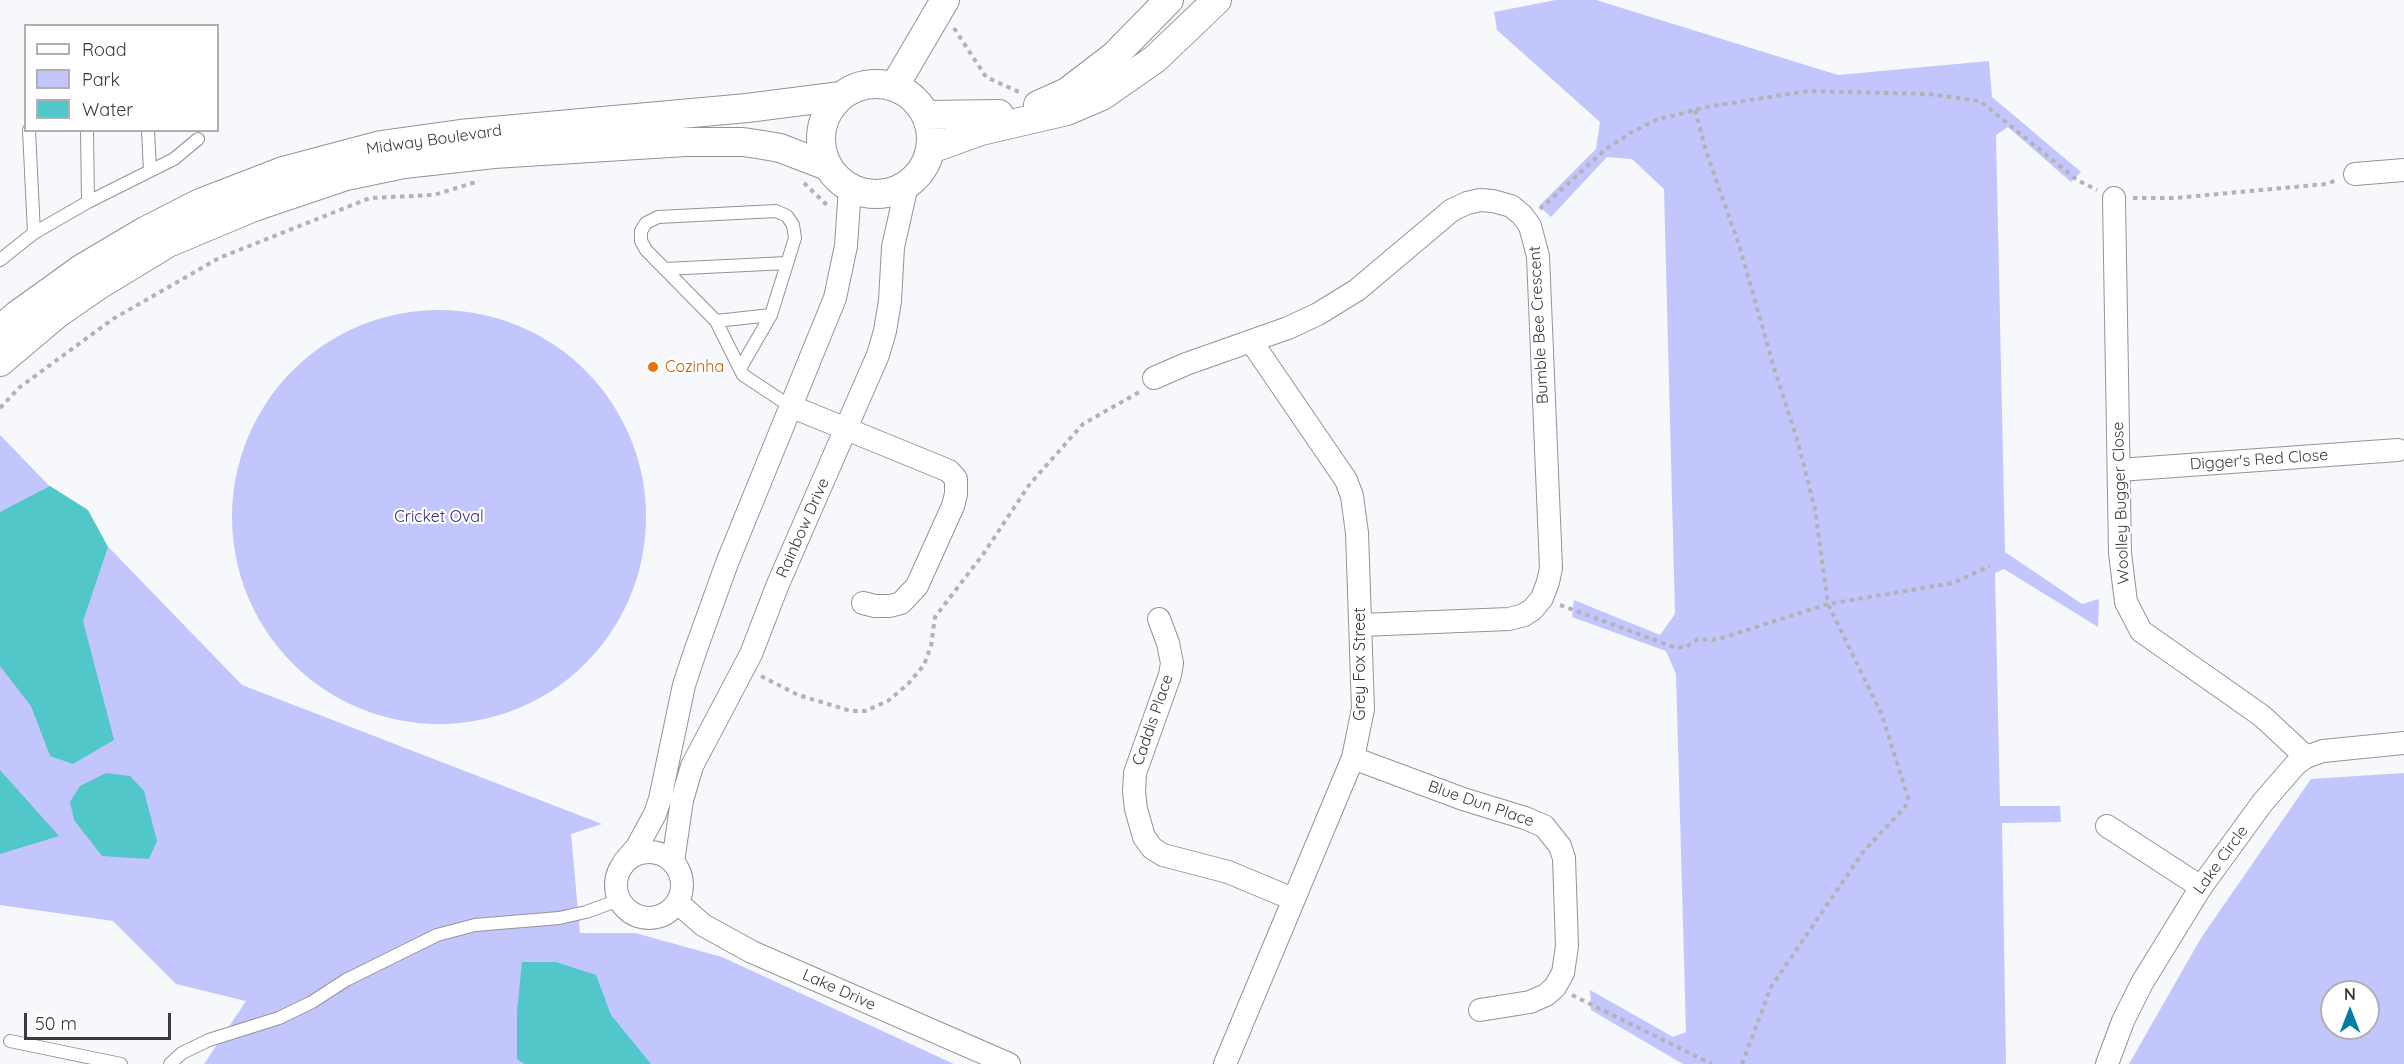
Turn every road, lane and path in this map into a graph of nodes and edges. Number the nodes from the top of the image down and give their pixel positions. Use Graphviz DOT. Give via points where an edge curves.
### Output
graph roads {
  1 [pos="1169,0"];
  2 [pos="1217,0"];
  3 [pos="940,4"];
  4 [pos="894,87"];
  5 [pos="841,96"];
  6 [pos="1047,102"];
  7 [pos="1695,109"];
  8 [pos="926,115"];
  9 [pos="29,132"];
  10 [pos="87,132"];
  11 [pos="148,132"];
  12 [pos="198,139"];
  13 [pos="931,149"];
  14 [pos="827,166"];
  15 [pos="2404,170"];
  16 [pos="150,171"];
  17 [pos="2355,174"];
  18 [pos="490,177"];
  19 [pos="803,182"];
  20 [pos="907,185"];
  21 [pos="850,188"];
  22 [pos="2114,198"];
  23 [pos="88,202"];
  24 [pos="848,221"];
  25 [pos="1527,222"];
  26 [pos="34,233"];
  27 [pos="0,260"];
  28 [pos="787,263"];
  29 [pos="665,269"];
  30 [pos="771,315"];
  31 [pos="716,321"];
  32 [pos="0,330"];
  33 [pos="1251,341"];
  34 [pos="0,362"];
  35 [pos="741,367"];
  36 [pos="1154,378"];
  37 [pos="790,406"];
  38 [pos="0,408"];
  39 [pos="847,429"];
  40 [pos="2398,450"];
  41 [pos="2119,470"];
  42 [pos="1990,566"];
  43 [pos="1542,598"];
  44 [pos="863,603"];
  45 [pos="1828,604"];
  46 [pos="1159,619"];
  47 [pos="1361,625"];
  48 [pos="744,667"];
  49 [pos="2404,743"];
  50 [pos="2306,757"];
  51 [pos="1353,758"];
  52 [pos="2107,826"];
  53 [pos="624,862"];
  54 [pos="674,862"];
  55 [pos="2201,887"];
  56 [pos="1293,899"];
  57 [pos="619,900"];
  58 [pos="678,903"];
  59 [pos="1555,987"];
  60 [pos="1480,1010"];
  61 [pos="10,1041"];
  62 [pos="121,1064"];
  63 [pos="170,1064"];
  64 [pos="1009,1064"];
  65 [pos="1225,1064"];
  66 [pos="1712,1064"];
  67 [pos="1742,1064"];
  68 [pos="2107,1064"];
  1 -- 6 [label="street" via="1114,56 1067,92"];
  2 -- 13 [label="street" via="1155,59 1102,96 1067,111 981,131"];
  3 -- 4 [label="street"];
  3 -- 6 [label="path" via="986,77"];
  4 -- 5 [label="street, Midway Boulevard" via="866,85"];
  4 -- 8 [label="street" via="910,95"];
  5 -- 14 [label="street" via="828,111 822,129 821,148"];
  5 -- 32 [label="street, Midway Boulevard" via="460,134 381,145 283,171 200,203 145,231 81,269"];
  6 -- 8 [label="street" via="1010,113"];
  7 -- 22 [label="path" via="1808,91 1928,93 1980,101 2077,180"];
  7 -- 25 [label="path" via="1656,120 1606,148"];
  7 -- 45 [label="path" via="1797,439 1815,509"];
  8 -- 13 [label="street"];
  9 -- 26 [label="lane"];
  10 -- 23 [label="lane"];
  11 -- 16 [label="lane"];
  12 -- 16 [label="lane" via="174,159"];
  13 -- 20 [label="street" via="920,173"];
  14 -- 21 [label="street, Midway Boulevard"];
  14 -- 34 [label="street, Midway Boulevard" via="763,145 685,142 494,154 404,164 346,176 263,204 168,243 65,308"];
  15 -- 17 [label="street"];
  16 -- 23 [label="lane"];
  17 -- 22 [label="path" via="2326,184 2175,198"];
  18 -- 38 [label="path" via="434,195 370,198 219,258 113,320 20,387"];
  19 -- 24 [label="path"];
  20 -- 21 [label="street" via="879,194"];
  20 -- 39 [label="street, Rainbow Drive" via="893,247 885,332"];
  21 -- 24 [label="street"];
  22 -- 41 [label="street, Woolley Bugger Close"];
  23 -- 26 [label="lane"];
  24 -- 37 [label="street" via="834,298"];
  25 -- 33 [label="street, Bumble Bee Crescent" via="1511,206 1480,200 1467,203 1452,210 1340,301 1305,321"];
  25 -- 43 [label="street, Bumble Bee Crescent" via="1538,256 1551,568"];
  26 -- 27 [label="lane"];
  28 -- 29 [label="lane"];
  28 -- 29 [label="lane" via="795,238 793,225 787,216 776,211 658,217 646,223 641,241"];
  28 -- 30 [label="lane"];
  29 -- 31 [label="lane"];
  30 -- 31 [label="lane"];
  30 -- 35 [label="lane"];
  31 -- 35 [label="lane"];
  33 -- 36 [label="street, Bumble Bee Crescent"];
  33 -- 47 [label="street, Grey Fox Street" via="1346,480 1355,510"];
  35 -- 37 [label="lane" via="750,381"];
  36 -- 48 [label="path" via="1136,395 1083,424 1029,485 935,617 924,665 888,701 865,711 851,711 798,694"];
  37 -- 39 [label="street"];
  37 -- 53 [label="street" via="727,563 684,685 657,807 637,847"];
  39 -- 44 [label="street" via="949,471 957,486 953,506 917,586 901,603"];
  39 -- 48 [label="street, Rainbow Drive"];
  40 -- 41 [label="street, Digger's Red Close"];
  41 -- 50 [label="street, Woolley Bugger Close" via="2122,580 2126,602 2140,631 2262,716"];
  42 -- 45 [label="path" via="1953,583"];
  43 -- 45 [label="path" via="1676,648 1698,639 1722,638"];
  43 -- 47 [label="street" via="1524,615 1509,619"];
  45 -- 67 [label="path" via="1882,715 1908,798 1905,807 1863,852 1771,987"];
  46 -- 56 [label="street, Caddis Place" via="1172,663 1135,773 1136,809 1144,837 1163,855 1228,872"];
  47 -- 51 [label="street, Grey Fox Street" via="1363,709"];
  48 -- 54 [label="street, Rainbow Drive" via="686,783"];
  49 -- 50 [label="street, Lake Circle" via="2340,748"];
  50 -- 55 [label="street, Lake Circle" via="2263,802"];
  51 -- 56 [label="street, Grey Fox Street"];
  51 -- 59 [label="street, Blue Dun Place" via="1526,818 1553,835 1564,858 1567,946 1563,973"];
  52 -- 55 [label="street"];
  53 -- 54 [label="street" via="644,852 655,852"];
  53 -- 57 [label="street" via="615,883"];
  54 -- 58 [label="street" via="682,882"];
  55 -- 68 [label="street, Lake Circle" via="2142,983 2122,1021"];
  56 -- 65 [label="street, Grey Fox Street"];
  57 -- 58 [label="street" via="628,912 650,919 660,917"];
  57 -- 63 [label="lane" via="559,918 475,925 437,935 279,1018 209,1040 182,1053"];
  58 -- 64 [label="street, Lake Drive" via="704,925 752,952"];
  59 -- 60 [label="street" via="1530,1002"];
  59 -- 66 [label="path"];
  61 -- 62 [label="lane"];
}
